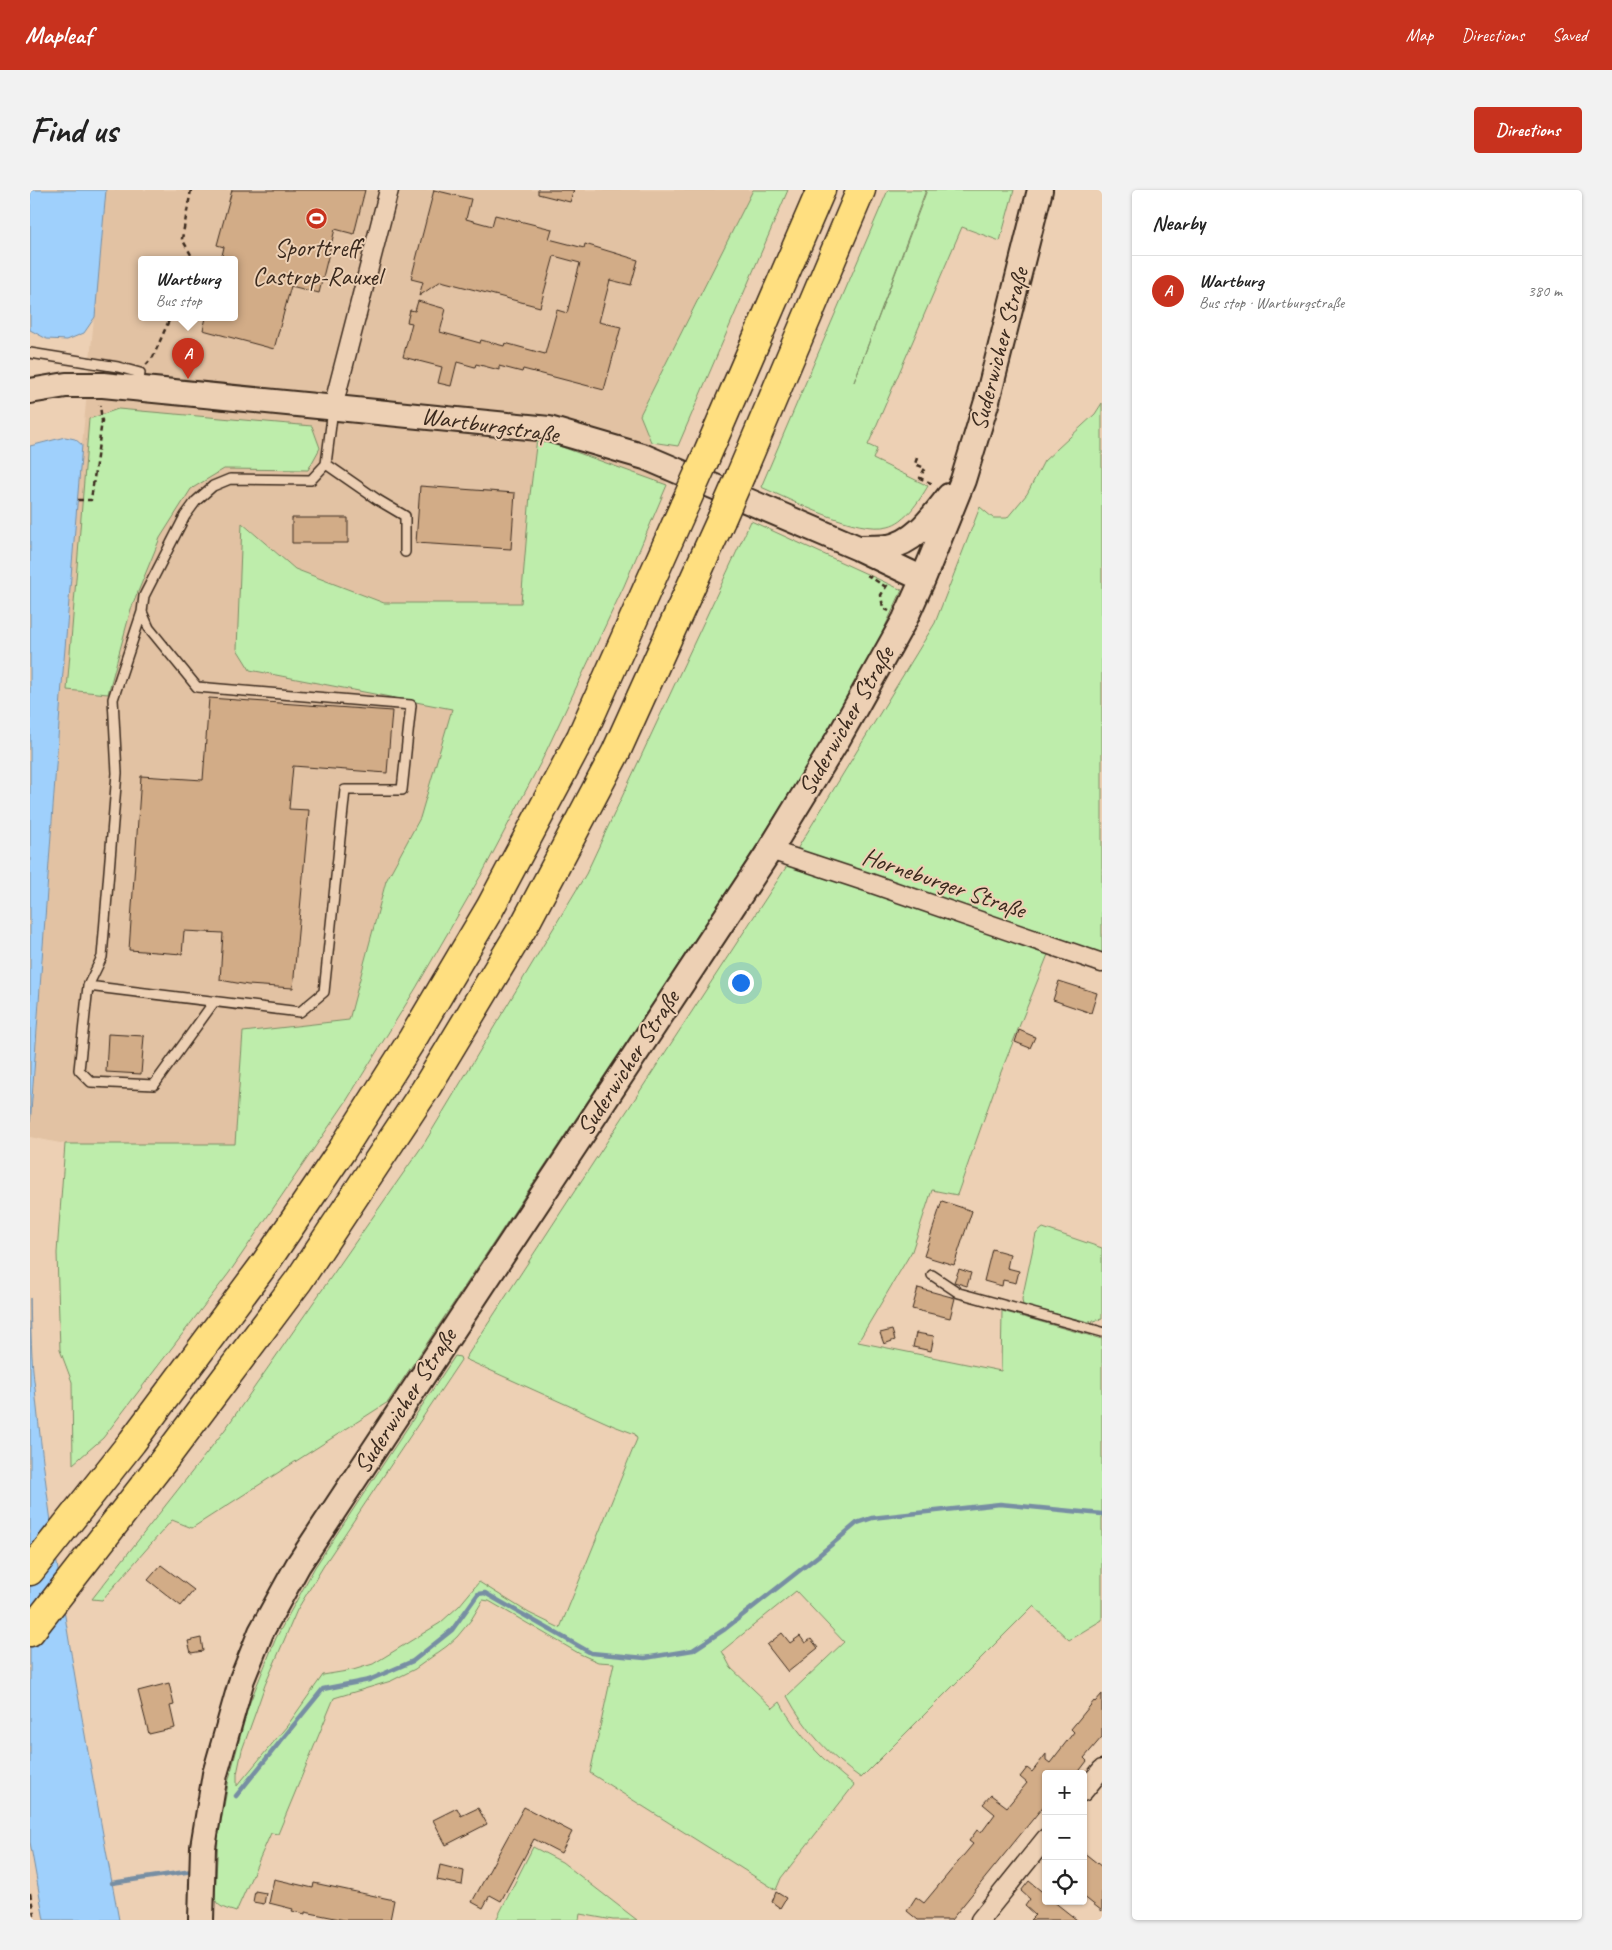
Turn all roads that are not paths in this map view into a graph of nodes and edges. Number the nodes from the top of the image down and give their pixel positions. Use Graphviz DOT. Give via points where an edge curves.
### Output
graph roads {
  1 [pos="389,190"];
  2 [pos="821,190"];
  3 [pos="861,190"];
  4 [pos="1040,190"];
  5 [pos="30,354"];
  6 [pos="139,381"];
  7 [pos="30,391"];
  8 [pos="333,407"];
  9 [pos="326,464"];
  10 [pos="963,480"];
  11 [pos="858,548"];
  12 [pos="405,552"];
  13 [pos="923,579"];
  14 [pos="142,612"];
  15 [pos="770,850"];
  16 [pos="1102,963"];
  17 [pos="88,986"];
  18 [pos="214,1002"];
  19 [pos="932,1275"];
  20 [pos="1102,1332"];
  21 [pos="30,1571"];
  22 [pos="30,1632"];
  23 [pos="1102,1769"];
  24 [pos="1087,1787"];
  25 [pos="1042,1843"];
  26 [pos="205,1920"];
  27 [pos="980,1920"];
  1 -- 8 [label="street"];
  2 -- 21 [label="highway, bridge" via="581,737 490,908 413,1038 266,1262 132,1442"];
  3 -- 22 [label="highway, bridge" via="721,520 616,752 525,924 425,1090 299,1280"];
  4 -- 10 [label="main road, Suderwicher Straße" via="987,400"];
  5 -- 6 [label="lane" via="118,367"];
  6 -- 7 [label="main road, Wartburgstraße" via="102,394 66,385"];
  6 -- 8 [label="main road, Wartburgstraße"];
  8 -- 9 [label="lane"];
  8 -- 11 [label="main road, Wartburgstraße" via="549,429 644,457"];
  9 -- 12 [label="lane" via="405,516"];
  9 -- 14 [label="lane" via="311,480 230,479 213,486 185,516 144,596"];
  10 -- 11 [label="main road" via="916,534 889,547"];
  10 -- 13 [label="main road, Suderwicher Straße"];
  11 -- 13 [label="main road, Wartburgstraße"];
  13 -- 15 [label="main road, Suderwicher Straße" via="905,619 838,739"];
  14 -- 17 [label="lane" via="113,698 117,773 102,957"];
  14 -- 18 [label="lane" via="149,628 197,687 411,705 402,790 346,790 324,992 300,1012"];
  15 -- 16 [label="street, Horneburger Straße"];
  15 -- 26 [label="main road, Suderwicher Straße" via="298,1565 261,1632 242,1679 214,1774 203,1847"];
  17 -- 18 [label="lane"];
  17 -- 18 [label="lane" via="79,1070 91,1082 154,1085"];
  19 -- 20 [label="lane" via="959,1293"];
  23 -- 24 [label="street"];
  25 -- 27 [label="street"];
}
